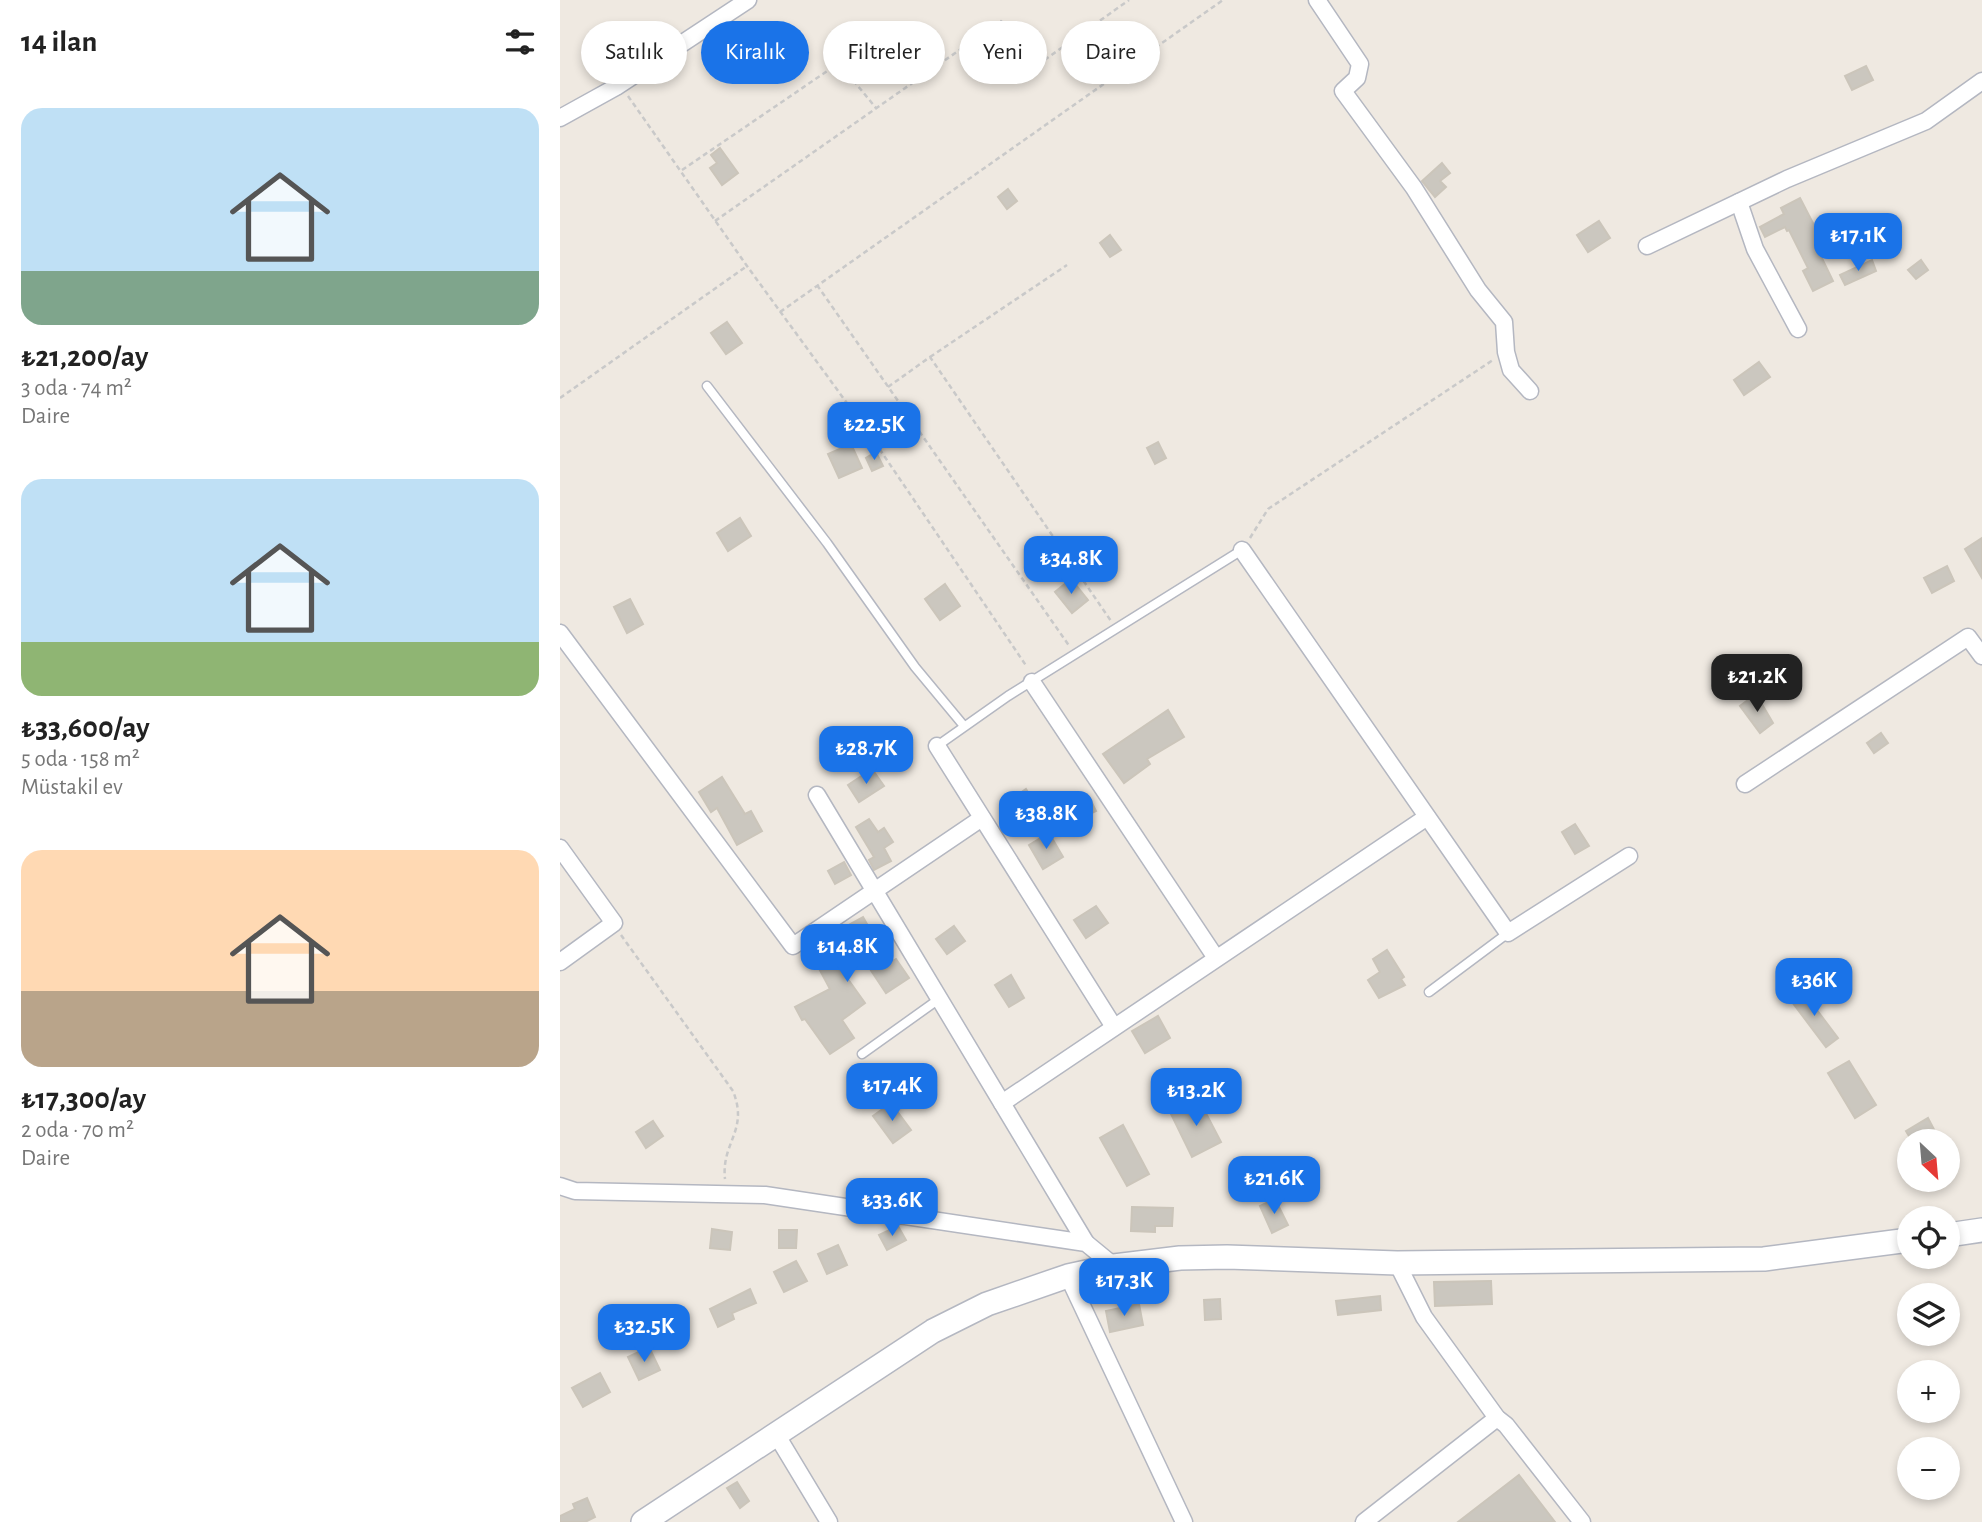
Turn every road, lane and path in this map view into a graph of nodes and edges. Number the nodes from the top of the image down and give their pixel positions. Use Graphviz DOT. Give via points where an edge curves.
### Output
graph roads {
  1 [pos="748,0"];
  2 [pos="1129,0"];
  3 [pos="1223,0"];
  4 [pos="1317,0"];
  5 [pos="687,40"];
  6 [pos="1982,81"];
  7 [pos="621,84"];
  8 [pos="876,108"];
  9 [pos="560,118"];
  10 [pos="680,170"];
  11 [pos="1739,202"];
  12 [pos="715,220"];
  13 [pos="1647,246"];
  14 [pos="1067,265"];
  15 [pos="747,266"];
  16 [pos="817,285"];
  17 [pos="780,312"];
  18 [pos="1798,329"];
  19 [pos="1506,352"];
  20 [pos="930,357"];
  21 [pos="708,386"];
  22 [pos="887,387"];
  23 [pos="1530,391"];
  24 [pos="560,398"];
  25 [pos="1242,550"];
  26 [pos="1982,627"];
  27 [pos="1117,629"];
  28 [pos="560,633"];
  29 [pos="1968,637"];
  30 [pos="1075,655"];
  31 [pos="1982,656"];
  32 [pos="1034,680"];
  33 [pos="964,726"];
  34 [pos="937,746"];
  35 [pos="1745,784"];
  36 [pos="817,795"];
  37 [pos="1427,817"];
  38 [pos="982,818"];
  39 [pos="560,848"];
  40 [pos="1629,856"];
  41 [pos="875,892"];
  42 [pos="614,923"];
  43 [pos="1508,933"];
  44 [pos="1216,958"];
  45 [pos="560,962"];
  46 [pos="1429,992"];
  47 [pos="939,999"];
  48 [pos="1114,1027"];
  49 [pos="862,1054"];
  50 [pos="1002,1103"];
  51 [pos="560,1186"];
  52 [pos="727,1194"];
  53 [pos="1982,1230"];
  54 [pos="1960,1233"];
  55 [pos="1897,1242"];
  56 [pos="1086,1244"];
  57 [pos="1397,1263"];
  58 [pos="1114,1266"];
  59 [pos="1068,1276"];
  60 [pos="1497,1418"];
  61 [pos="776,1434"];
  62 [pos="643,1522"];
  63 [pos="829,1522"];
  64 [pos="1184,1522"];
  65 [pos="1364,1522"];
  66 [pos="1582,1522"];
  1 -- 5 [label="street"];
  2 -- 8 [label="path" via="1035,66 1001,21"];
  3 -- 16 [label="path"];
  4 -- 19 [label="street" via="1360,64 1357,78 1343,91 1504,322"];
  6 -- 11 [label="street" via="1926,121"];
  7 -- 9 [label="street"];
  7 -- 10 [label="path"];
  8 -- 10 [label="path" via="839,63"];
  8 -- 12 [label="path"];
  10 -- 12 [label="path"];
  11 -- 13 [label="street"];
  11 -- 18 [label="street" via="1755,249"];
  12 -- 15 [label="path"];
  14 -- 20 [label="path"];
  15 -- 17 [label="path"];
  15 -- 24 [label="path"];
  16 -- 17 [label="path"];
  16 -- 22 [label="path"];
  17 -- 32 [label="path" via="868,432"];
  19 -- 23 [label="street" via="1511,370"];
  19 -- 25 [label="path" via="1268,509"];
  20 -- 22 [label="path"];
  20 -- 27 [label="path"];
  21 -- 33 [label="lane" via="915,667"];
  22 -- 30 [label="path"];
  25 -- 27 [label="lane"];
  25 -- 37 [label="street"];
  26 -- 29 [label="street"];
  27 -- 30 [label="lane"];
  28 -- 41 [label="street" via="793,946"];
  29 -- 31 [label="street"];
  29 -- 35 [label="street"];
  30 -- 32 [label="lane"];
  32 -- 33 [label="lane"];
  32 -- 44 [label="street"];
  33 -- 34 [label="lane"];
  34 -- 38 [label="street"];
  36 -- 41 [label="street"];
  37 -- 43 [label="street"];
  37 -- 44 [label="street"];
  38 -- 41 [label="street"];
  38 -- 48 [label="street"];
  39 -- 42 [label="street"];
  40 -- 43 [label="street"];
  41 -- 47 [label="street"];
  42 -- 45 [label="street"];
  42 -- 52 [label="path" via="733,1091 739,1120 725,1158"];
  43 -- 46 [label="lane"];
  44 -- 48 [label="street"];
  47 -- 49 [label="lane"];
  47 -- 50 [label="street"];
  48 -- 50 [label="street"];
  50 -- 56 [label="street"];
  51 -- 52 [label="street" via="575,1191"];
  52 -- 56 [label="street" via="765,1195"];
  53 -- 54 [label="main road"];
  55 -- 57 [label="main road" via="1764,1259"];
  56 -- 58 [label="street"];
  57 -- 58 [label="main road" via="1227,1256"];
  57 -- 60 [label="street" via="1424,1317"];
  58 -- 59 [label="main road"];
  59 -- 61 [label="main road" via="987,1304 933,1331"];
  59 -- 64 [label="street"];
  60 -- 65 [label="street"];
  60 -- 66 [label="street"];
  61 -- 62 [label="main road"];
  61 -- 63 [label="street"];
}
